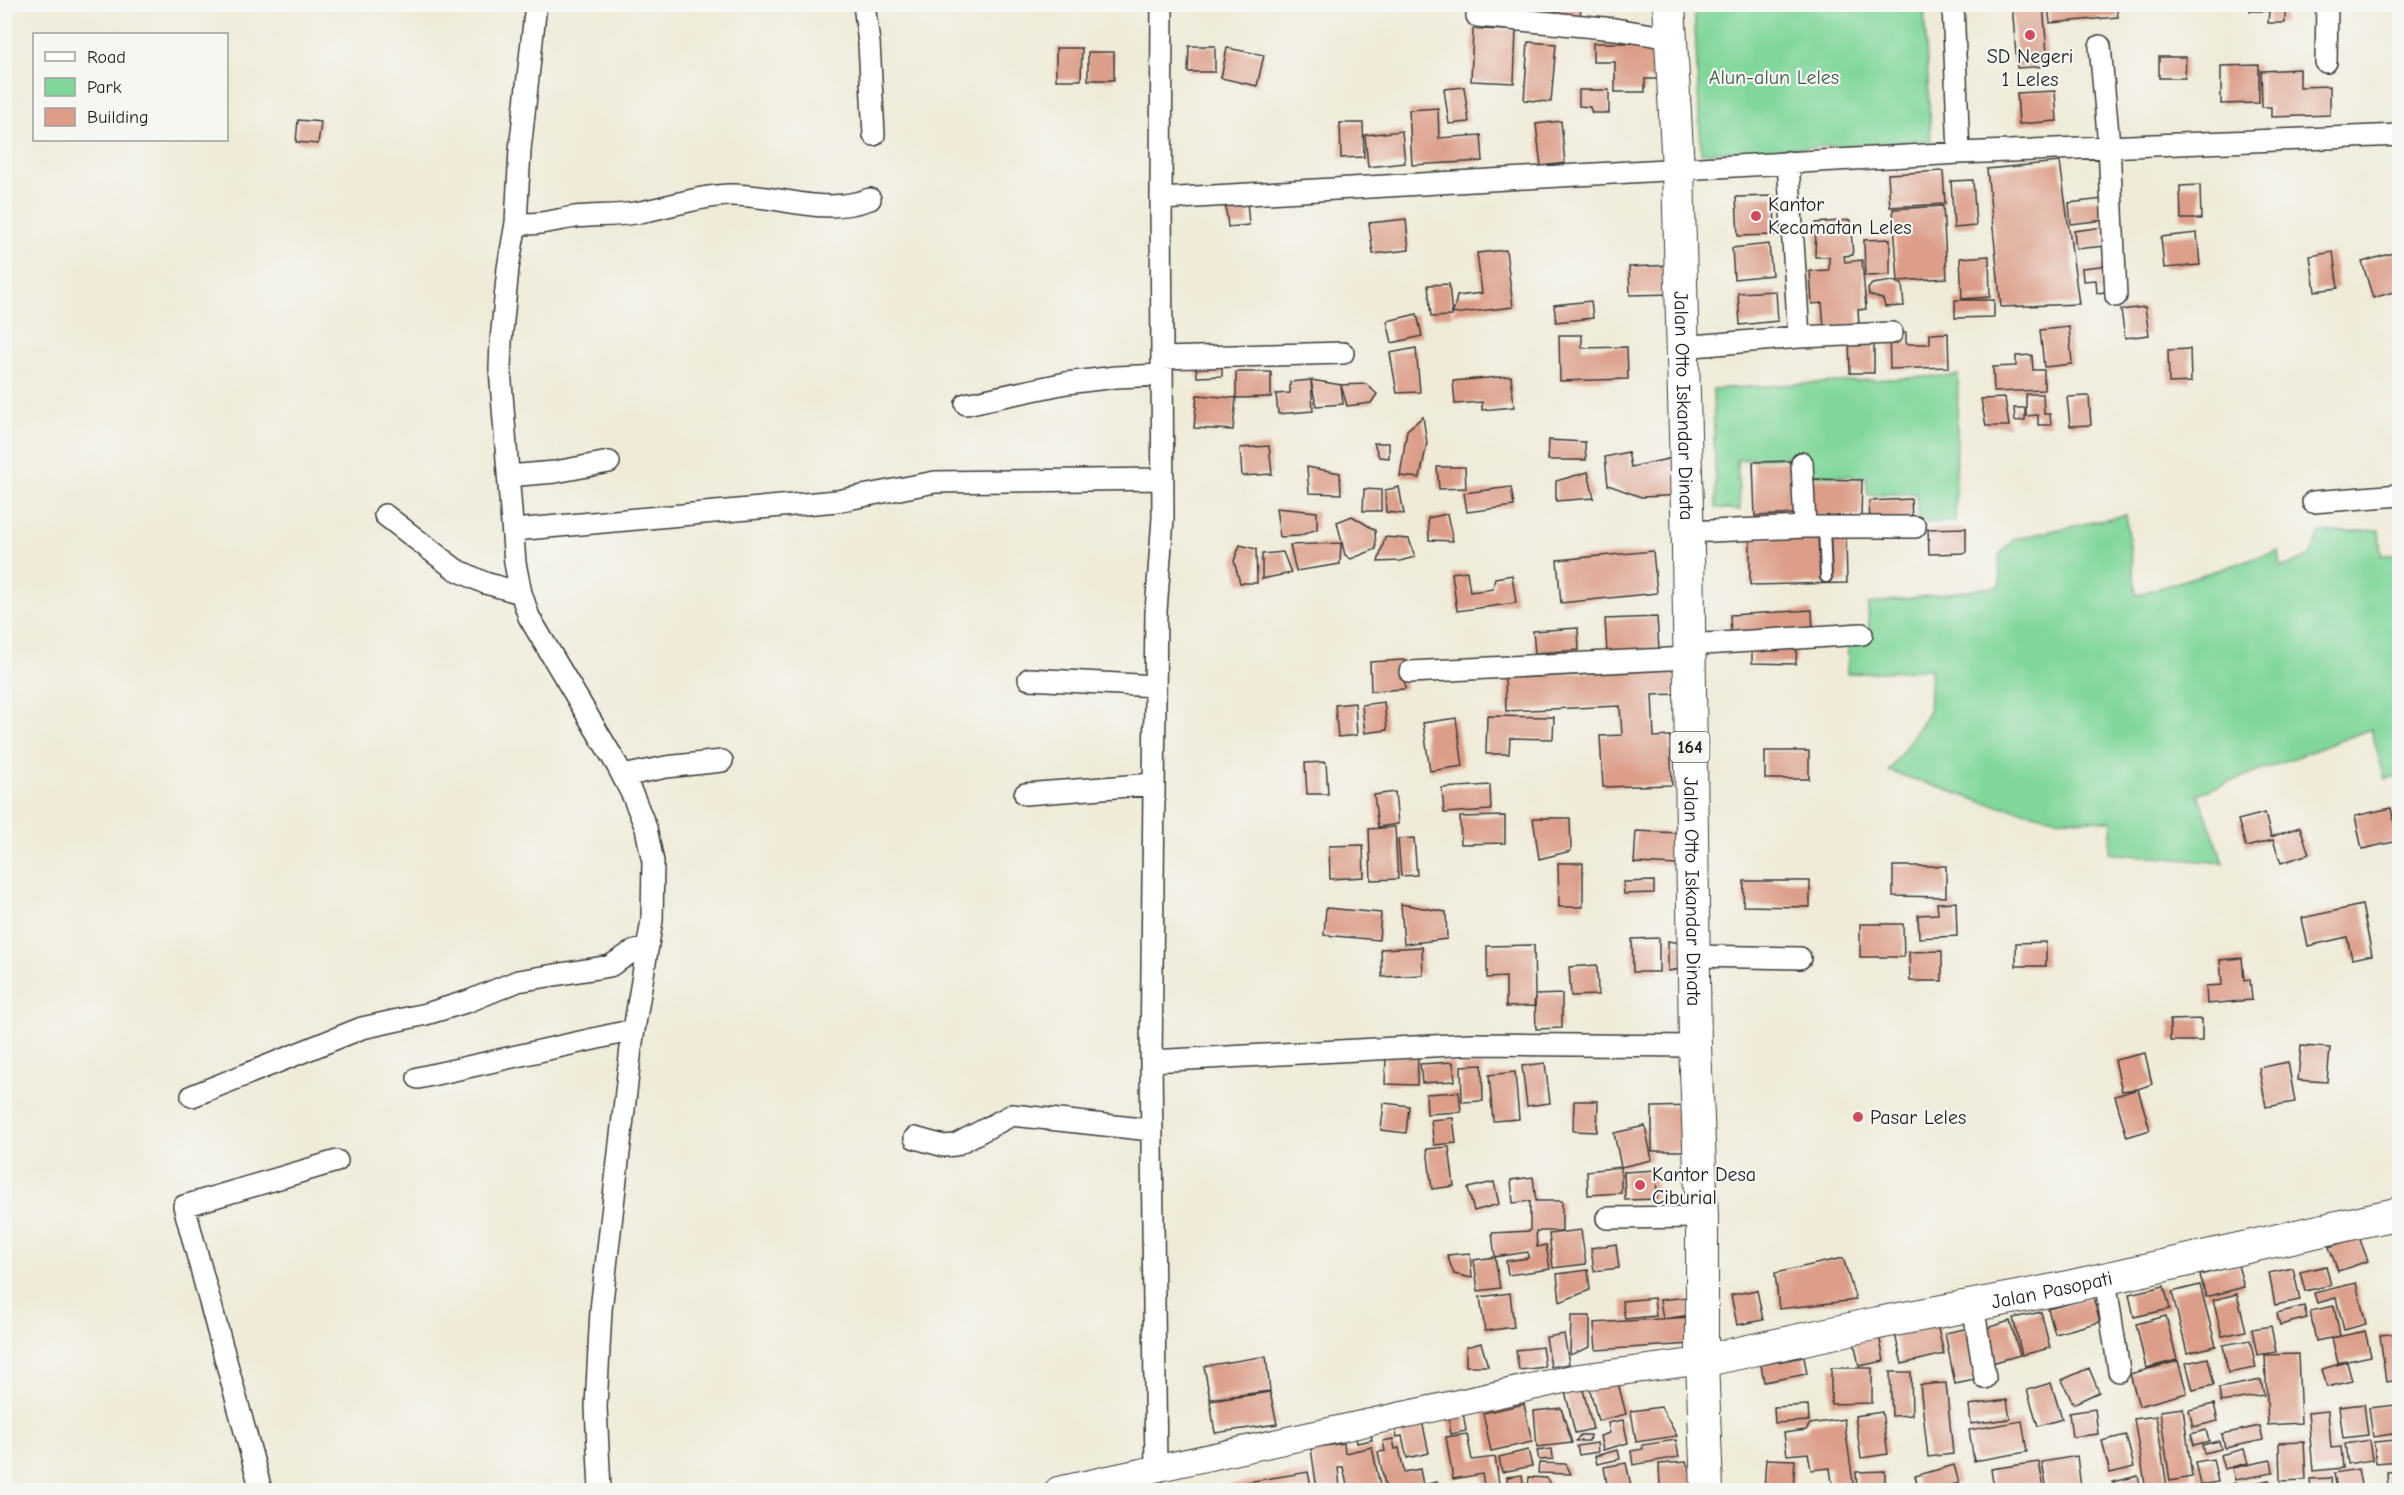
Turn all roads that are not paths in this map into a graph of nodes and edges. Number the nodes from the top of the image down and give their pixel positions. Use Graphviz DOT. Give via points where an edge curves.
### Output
graph roads {
  1 [pos="536,4"];
  2 [pos="864,4"];
  3 [pos="1162,4"];
  4 [pos="1669,4"];
  5 [pos="1953,4"];
  6 [pos="2326,4"];
  7 [pos="1477,16"];
  8 [pos="1671,38"];
  9 [pos="2100,46"];
  10 [pos="2326,62"];
  11 [pos="874,135"];
  12 [pos="2400,135"];
  13 [pos="2109,145"];
  14 [pos="1959,153"];
  15 [pos="1788,162"];
  16 [pos="1678,169"];
  17 [pos="870,199"];
  18 [pos="1161,199"];
  19 [pos="516,223"];
  20 [pos="2116,296"];
  21 [pos="1892,333"];
  22 [pos="1799,337"];
  23 [pos="1682,347"];
  24 [pos="1342,353"];
  25 [pos="1162,367"];
  26 [pos="966,404"];
  27 [pos="609,462"];
  28 [pos="1802,463"];
  29 [pos="508,477"];
  30 [pos="1162,479"];
  31 [pos="2400,495"];
  32 [pos="2313,502"];
  33 [pos="386,515"];
  34 [pos="1815,527"];
  35 [pos="1915,527"];
  36 [pos="514,530"];
  37 [pos="1687,532"];
  38 [pos="1826,578"];
  39 [pos="521,593"];
  40 [pos="1862,634"];
  41 [pos="1688,652"];
  42 [pos="1410,672"];
  43 [pos="1029,679"];
  44 [pos="1155,686"];
  45 [pos="722,762"];
  46 [pos="623,776"];
  47 [pos="1154,784"];
  48 [pos="1025,794"];
  49 [pos="648,948"];
  50 [pos="1693,956"];
  51 [pos="1800,958"];
  52 [pos="634,1030"];
  53 [pos="1695,1046"];
  54 [pos="1151,1062"];
  55 [pos="418,1078"];
  56 [pos="192,1096"];
  57 [pos="1151,1130"];
  58 [pos="915,1138"];
  59 [pos="337,1161"];
  60 [pos="2400,1213"];
  61 [pos="1702,1217"];
  62 [pos="1607,1218"];
  63 [pos="2105,1279"];
  64 [pos="1973,1305"];
  65 [pos="1702,1361"];
  66 [pos="2119,1371"];
  67 [pos="1985,1378"];
  68 [pos="1146,1477"];
  69 [pos="261,1491"];
  70 [pos="600,1491"];
  71 [pos="1058,1491"];
  72 [pos="1707,1491"];
  1 -- 19 [label="street"];
  2 -- 11 [label="street"];
  3 -- 18 [label="street"];
  4 -- 8 [label="main road, Jalan Otto Iskandar Dinata / 164"];
  5 -- 14 [label="street"];
  6 -- 10 [label="street"];
  7 -- 8 [label="street"];
  8 -- 16 [label="main road, Jalan Otto Iskandar Dinata / 164"];
  9 -- 13 [label="street"];
  12 -- 13 [label="street"];
  13 -- 14 [label="street"];
  13 -- 20 [label="street"];
  14 -- 15 [label="street"];
  15 -- 16 [label="street"];
  15 -- 22 [label="street"];
  16 -- 18 [label="street"];
  16 -- 23 [label="main road, Jalan Otto Iskandar Dinata / 164"];
  17 -- 19 [label="street" via="832,207 711,196 624,215 576,217 530,225"];
  18 -- 25 [label="street"];
  19 -- 29 [label="street" via="501,350"];
  21 -- 22 [label="street"];
  22 -- 23 [label="street"];
  23 -- 37 [label="main road, Jalan Otto Iskandar Dinata / 164"];
  24 -- 25 [label="street"];
  25 -- 26 [label="street"];
  25 -- 30 [label="street"];
  27 -- 29 [label="street"];
  28 -- 34 [label="street"];
  29 -- 36 [label="street"];
  30 -- 36 [label="street" via="935,482 837,501"];
  30 -- 44 [label="street"];
  31 -- 32 [label="street"];
  33 -- 39 [label="street" via="455,569"];
  34 -- 35 [label="street"];
  34 -- 37 [label="street"];
  34 -- 38 [label="lane"];
  36 -- 39 [label="street"];
  37 -- 41 [label="main road, Jalan Otto Iskandar Dinata / 164"];
  39 -- 46 [label="street" via="537,633"];
  40 -- 41 [label="street"];
  41 -- 42 [label="street"];
  41 -- 50 [label="main road, Jalan Otto Iskandar Dinata / 164"];
  43 -- 44 [label="street"];
  44 -- 47 [label="street"];
  45 -- 46 [label="street"];
  46 -- 49 [label="street" via="646,828 652,854 654,891"];
  47 -- 48 [label="street"];
  47 -- 54 [label="street"];
  49 -- 52 [label="street"];
  49 -- 56 [label="street" via="632,952 610,966 518,981 426,1014 362,1028"];
  50 -- 51 [label="street"];
  50 -- 53 [label="main road, Jalan Otto Iskandar Dinata / 164"];
  52 -- 55 [label="street"];
  52 -- 70 [label="street" via="598,1354"];
  53 -- 54 [label="street" via="1470,1044"];
  53 -- 61 [label="main road, Jalan Otto Iskandar Dinata / 164"];
  54 -- 57 [label="street"];
  57 -- 58 [label="street" via="1012,1115 955,1145"];
  57 -- 68 [label="street"];
  59 -- 69 [label="street" via="184,1206"];
  60 -- 63 [label="main road, Jalan Pasopati"];
  61 -- 62 [label="street"];
  61 -- 65 [label="main road, Jalan Otto Iskandar Dinata / 164"];
  63 -- 64 [label="main road, Jalan Pasopati"];
  63 -- 66 [label="street"];
  64 -- 65 [label="main road, Jalan Pasopati"];
  64 -- 67 [label="street"];
  65 -- 68 [label="street" via="1573,1378"];
  65 -- 72 [label="main road, Jalan Otto Iskandar Dinata / 164"];
  68 -- 71 [label="street"];
}
